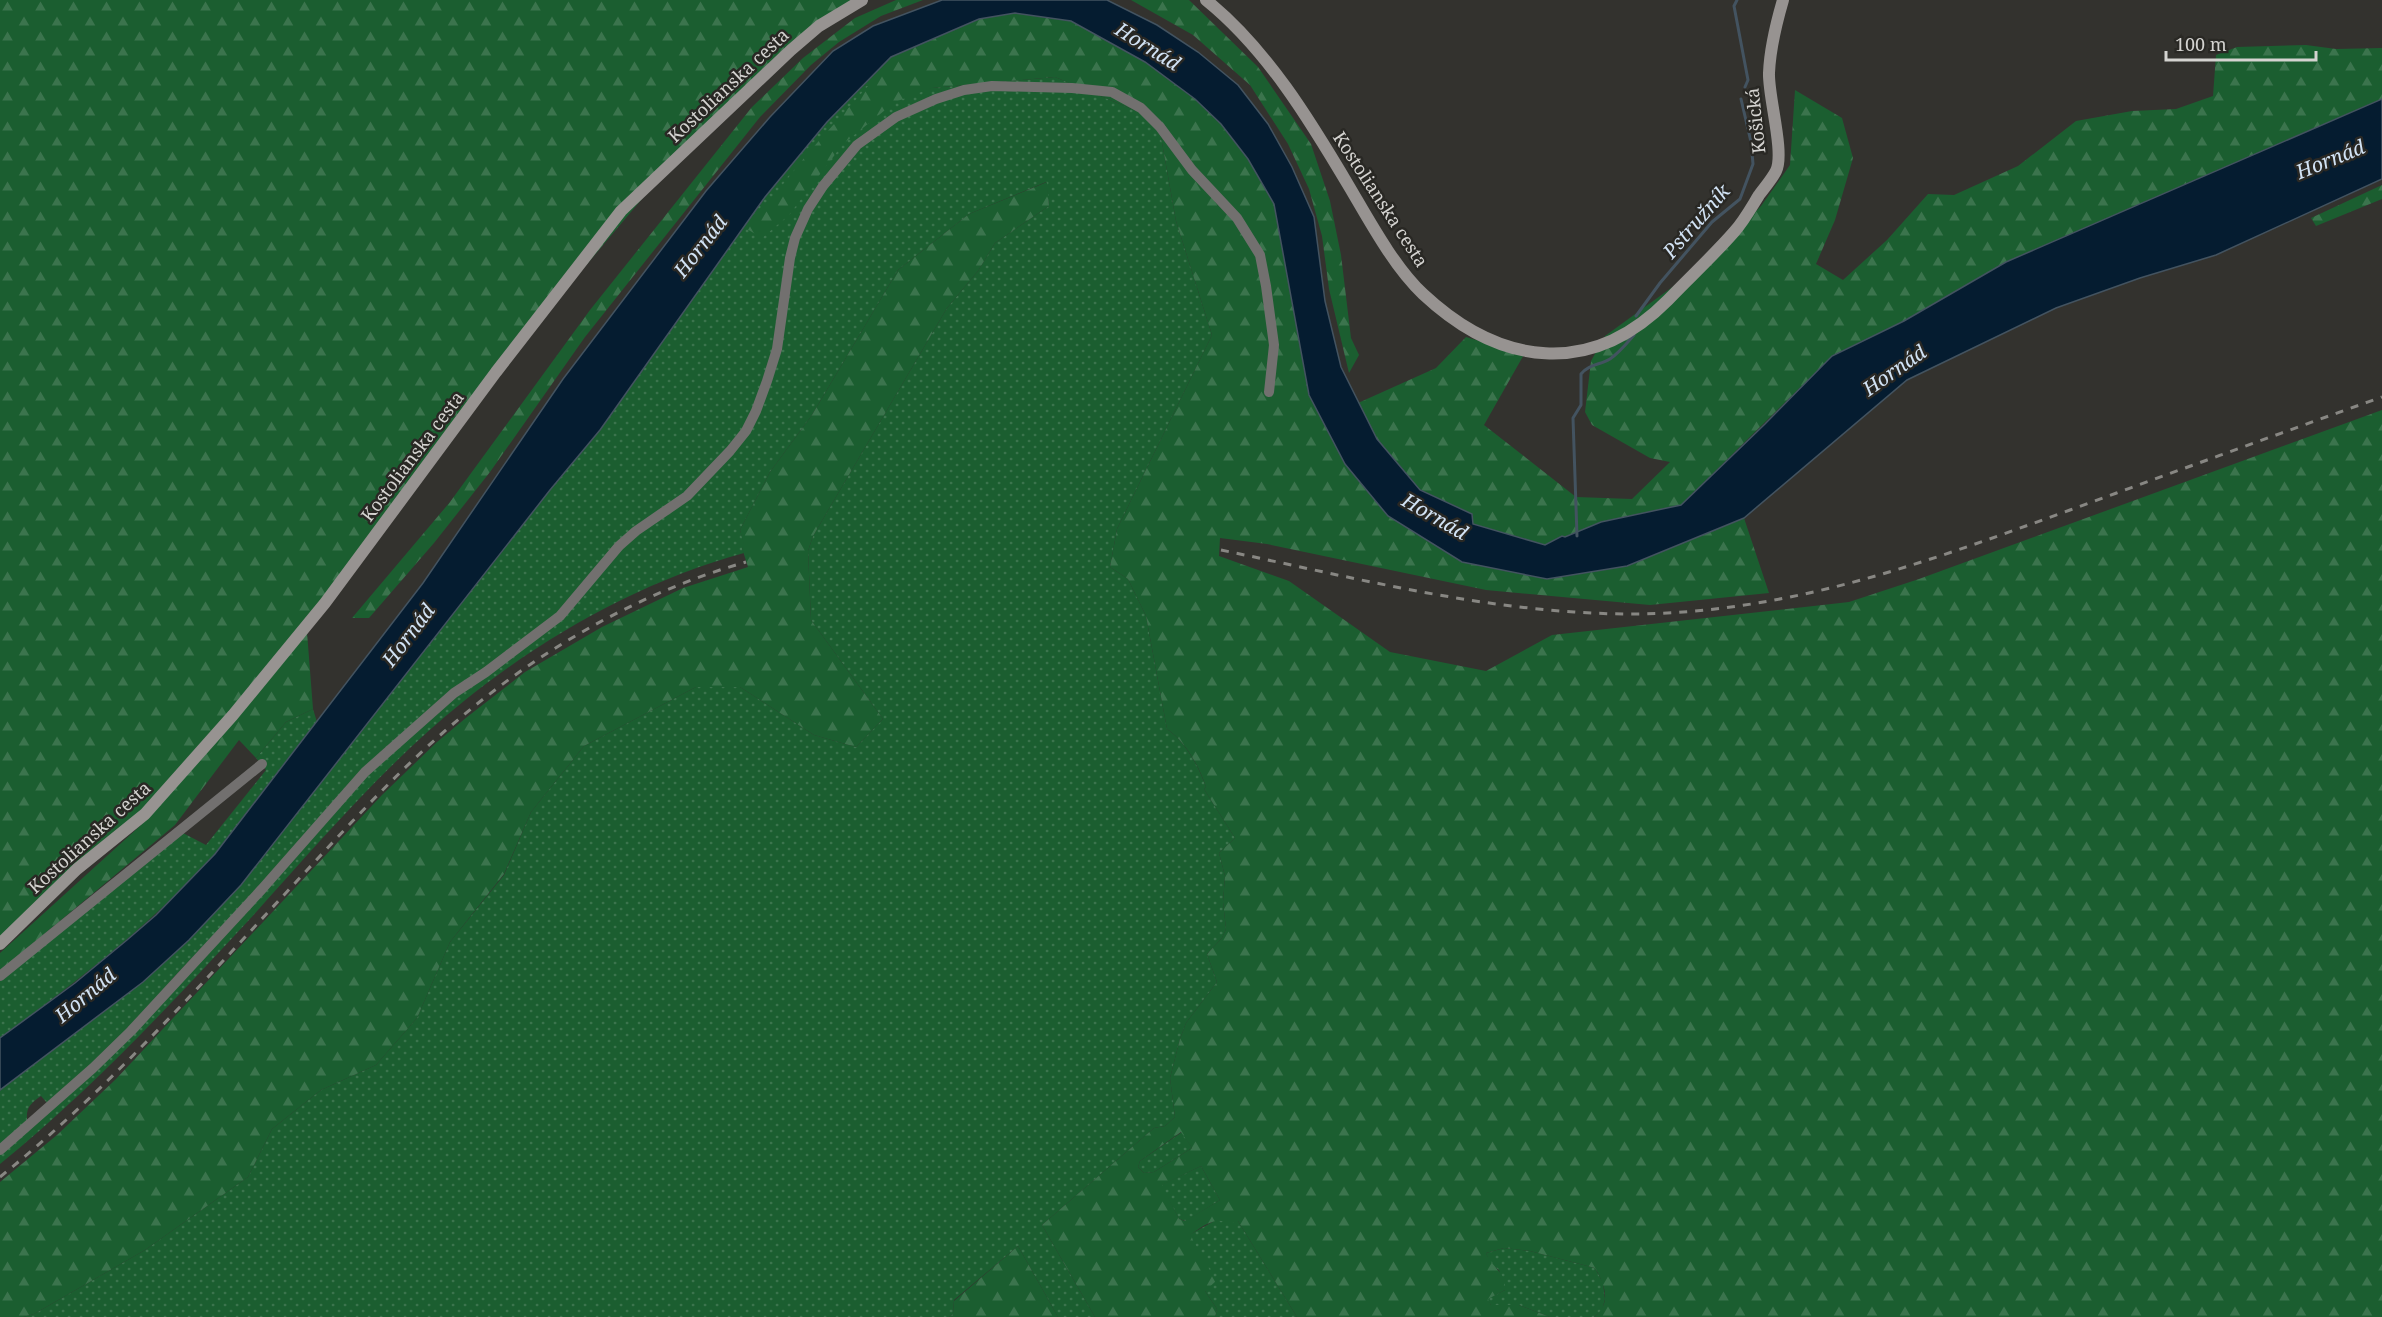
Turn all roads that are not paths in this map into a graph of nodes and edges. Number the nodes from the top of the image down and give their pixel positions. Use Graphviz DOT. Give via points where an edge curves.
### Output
graph roads {
  1 [pos="862,0"];
  2 [pos="1206,0"];
  3 [pos="1783,0"];
  4 [pos="1635,328"];
  5 [pos="1269,392"];
  6 [pos="262,764"];
  7 [pos="0,944"];
  8 [pos="0,976"];
  9 [pos="0,1150"];
  1 -- 7 [label="street, Kostolianska cesta" via="819,26 790,50 621,211 325,603 233,716 144,814 77,869"];
  2 -- 4 [label="street, Kostolianska cesta" via="1238,29 1296,100 1400,266 1422,293 1453,317 1484,338 1526,352 1557,354 1610,343"];
  3 -- 4 [label="street, Košická" via="1768,74 1778,169 1735,231 1657,311"];
  5 -- 9 [label="street" via="1274,345 1257,249 1237,218 1141,108 1112,92 992,86 954,93 896,117 857,145 808,209 790,258 777,349 767,381 746,431 730,451 687,496 619,546 560,616 454,693 365,772 130,1031"];
  6 -- 8 [label="street"];
}
